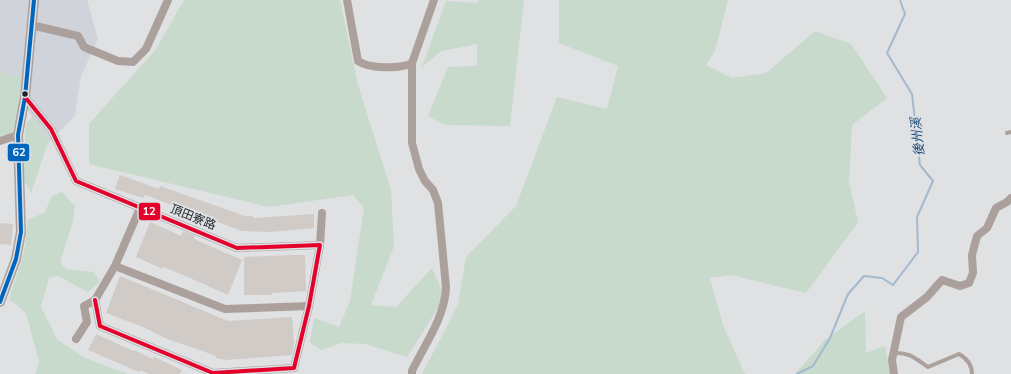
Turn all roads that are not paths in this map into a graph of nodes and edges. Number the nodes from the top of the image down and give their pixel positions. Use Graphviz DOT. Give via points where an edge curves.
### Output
graph roads {
  1 [pos="34,0"];
  2 [pos="168,0"];
  3 [pos="347,0"];
  4 [pos="434,0"];
  5 [pos="31,25"];
  6 [pos="412,63"];
  7 [pos="25,96"];
  8 [pos="18,135"];
  9 [pos="0,141"];
  10 [pos="1011,198"];
  11 [pos="140,208"];
  12 [pos="322,213"];
  13 [pos="320,244"];
  14 [pos="115,266"];
  15 [pos="95,300"];
  16 [pos="0,302"];
  17 [pos="309,306"];
  18 [pos="76,339"];
  19 [pos="894,353"];
  20 [pos="412,374"];
  21 [pos="894,374"];
  22 [pos="972,374"];
  1 -- 5 [label="street"];
  2 -- 5 [label="street" via="146,49 134,62 118,62 84,47 78,36"];
  3 -- 6 [label="street" via="358,61 364,66 404,67"];
  4 -- 6 [label="street"];
  5 -- 7 [label="street"];
  6 -- 20 [label="street" via="412,143 418,169 433,190 438,203 446,287 441,314"];
  7 -- 8 [label="street"];
  7 -- 11 [label="street, 頂田寮路" via="52,129 76,181"];
  8 -- 9 [label="street"];
  8 -- 16 [label="street" via="21,232 16,259"];
  10 -- 19 [label="street" via="996,208 987,228 977,236 972,256 973,273 969,283 960,286 942,280 927,298 901,317"];
  11 -- 13 [label="street, 頂田寮路" via="237,248"];
  11 -- 14 [label="street"];
  12 -- 13 [label="street"];
  13 -- 17 [label="street"];
  14 -- 15 [label="street"];
  14 -- 17 [label="street" via="225,309"];
  15 -- 17 [label="street" via="100,326 213,373 294,368"];
  15 -- 18 [label="street" via="84,306 87,322"];
  19 -- 21 [label="street"];
  19 -- 22 [label="lane" via="910,354 928,367 959,354 966,358"];
}
